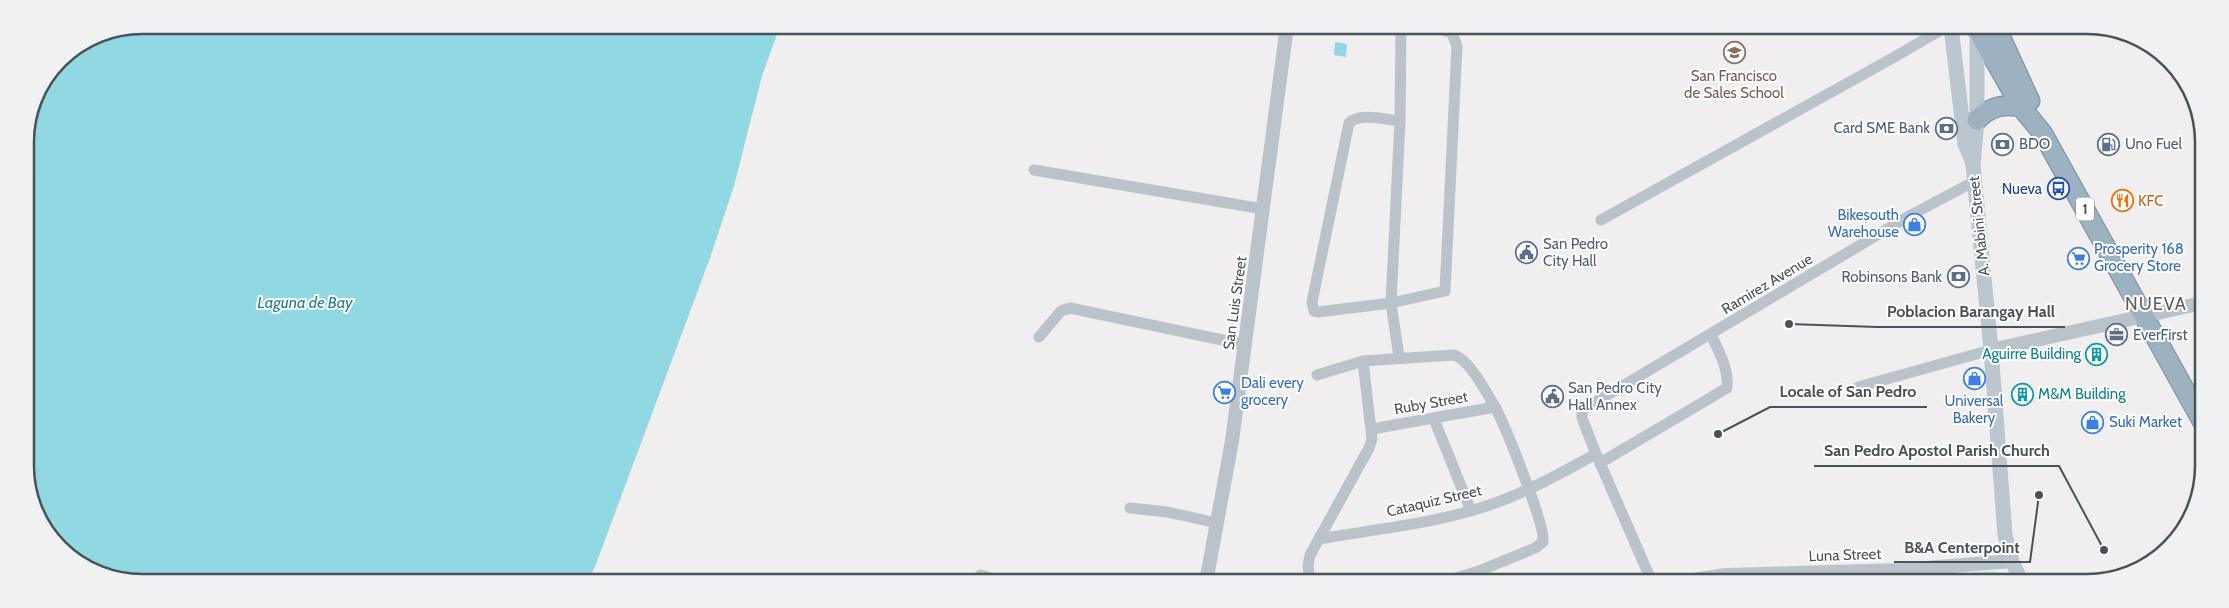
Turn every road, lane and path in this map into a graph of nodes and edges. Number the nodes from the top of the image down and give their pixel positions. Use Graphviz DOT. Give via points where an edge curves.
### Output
graph roads {
  1 [pos="1286,34"];
  2 [pos="1401,34"];
  3 [pos="1452,34"];
  4 [pos="1934,34"];
  5 [pos="1952,34"];
  6 [pos="1981,34"];
  7 [pos="1984,34"];
  8 [pos="1985,34"];
  9 [pos="2021,107"];
  10 [pos="1977,120"];
  11 [pos="1400,122"];
  12 [pos="2043,134"];
  13 [pos="1973,165"];
  14 [pos="1034,170"];
  15 [pos="1975,182"];
  16 [pos="1263,209"];
  17 [pos="1601,220"];
  18 [pos="1391,303"];
  19 [pos="2195,305"];
  20 [pos="2143,316"];
  21 [pos="1711,335"];
  22 [pos="1040,337"];
  23 [pos="1246,345"];
  24 [pos="1992,350"];
  25 [pos="1399,357"];
  26 [pos="1363,361"];
  27 [pos="1317,375"];
  28 [pos="1858,387"];
  29 [pos="1495,407"];
  30 [pos="2195,409"];
  31 [pos="1434,419"];
  32 [pos="1372,429"];
  33 [pos="1598,459"];
  34 [pos="1529,489"];
  35 [pos="1130,508"];
  36 [pos="1471,511"];
  37 [pos="1217,523"];
  38 [pos="1320,539"];
  39 [pos="2012,561"];
  40 [pos="1207,574"];
  41 [pos="1309,574"];
  42 [pos="1469,574"];
  43 [pos="1648,574"];
  44 [pos="1761,574"];
  45 [pos="2018,574"];
  1 -- 16 [label="street, San Luis Street"];
  2 -- 11 [label="street"];
  3 -- 18 [label="street" via="1457,46 1445,291"];
  4 -- 17 [label="street"];
  5 -- 13 [label="main road, A. Mabini Street" via="1965,144"];
  6 -- 10 [label="main road, A. Mabini Street"];
  7 -- 9 [label="highway, 1"];
  8 -- 12 [label="highway, 1" via="2035,110"];
  9 -- 10 [label="highway" via="1996,106"];
  9 -- 12 [label="highway, 1"];
  10 -- 13 [label="main road, A. Mabini Street"];
  11 -- 18 [label="street"];
  11 -- 18 [label="street" via="1361,118 1350,123 1312,302 1314,310 1322,314"];
  12 -- 20 [label="highway, 1"];
  13 -- 15 [label="main road, A. Mabini Street"];
  14 -- 16 [label="street"];
  15 -- 21 [label="street, Ramirez Avenue" via="1911,215"];
  15 -- 24 [label="main road, A. Mabini Street"];
  16 -- 23 [label="street, San Luis Street"];
  18 -- 25 [label="street"];
  19 -- 20 [label="street"];
  20 -- 24 [label="street"];
  20 -- 30 [label="highway, 1"];
  21 -- 33 [label="street, Ramirez Avenue" via="1582,410"];
  21 -- 33 [label="street, Cataquiz Street" via="1722,357 1727,388"];
  22 -- 23 [label="street" via="1060,311 1070,308"];
  23 -- 37 [label="street, San Luis Street"];
  24 -- 28 [label="street"];
  24 -- 39 [label="main road, A. Mabini Street" via="2005,535"];
  25 -- 26 [label="street"];
  25 -- 29 [label="street" via="1459,356 1468,364"];
  26 -- 27 [label="street"];
  26 -- 32 [label="street"];
  29 -- 31 [label="street, Ruby Street"];
  29 -- 34 [label="street"];
  31 -- 32 [label="street, Ruby Street"];
  31 -- 36 [label="street"];
  32 -- 38 [label="street" via="1369,448"];
  33 -- 34 [label="street, Cataquiz Street"];
  33 -- 43 [label="street"];
  34 -- 36 [label="street, Cataquiz Street"];
  34 -- 42 [label="street" via="1544,533 1543,542"];
  35 -- 37 [label="street"];
  36 -- 38 [label="street, Cataquiz Street"];
  37 -- 40 [label="street, San Luis Street"];
  38 -- 41 [label="street" via="1310,555"];
  39 -- 44 [label="street, Luna Street" via="1902,570"];
  39 -- 45 [label="main road, A. Mabini Street"];
}
